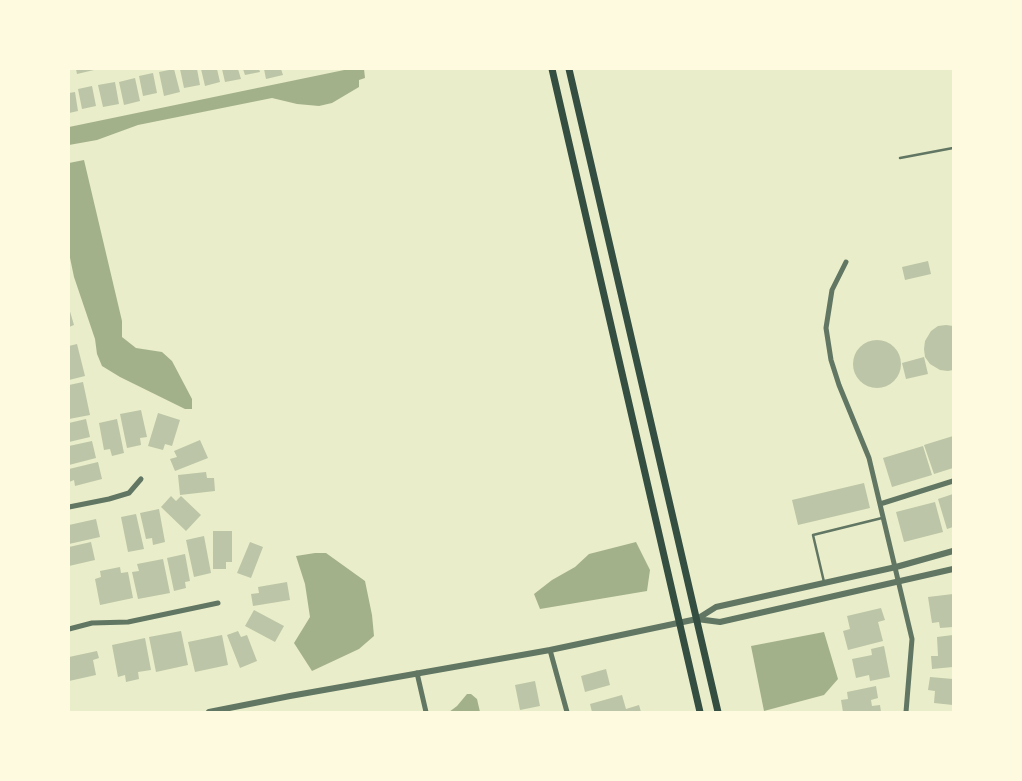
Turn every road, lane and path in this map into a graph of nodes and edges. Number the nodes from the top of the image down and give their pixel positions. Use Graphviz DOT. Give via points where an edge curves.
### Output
graph roads {
  1 [pos="552,69"];
  2 [pos="569,69"];
  3 [pos="953,148"];
  4 [pos="900,158"];
  5 [pos="846,262"];
  6 [pos="141,479"];
  7 [pos="953,481"];
  8 [pos="880,504"];
  9 [pos="69,507"];
  10 [pos="883,517"];
  11 [pos="953,551"];
  12 [pos="896,566"];
  13 [pos="953,569"];
  14 [pos="900,582"];
  15 [pos="824,583"];
  16 [pos="218,603"];
  17 [pos="697,619"];
  18 [pos="680,623"];
  19 [pos="69,629"];
  20 [pos="550,650"];
  21 [pos="417,674"];
  22 [pos="210,712"];
  23 [pos="426,712"];
  24 [pos="567,712"];
  25 [pos="700,712"];
  26 [pos="718,712"];
  27 [pos="906,712"];
  1 -- 18 [label="main road"];
  2 -- 17 [label="main road"];
  3 -- 4 [label="lane"];
  5 -- 8 [label="street" via="832,290 826,328 831,360 870,458"];
  6 -- 9 [label="street" via="129,493"];
  7 -- 8 [label="street"];
  8 -- 10 [label="street"];
  10 -- 12 [label="street"];
  10 -- 15 [label="lane" via="813,535"];
  11 -- 12 [label="street"];
  12 -- 14 [label="street"];
  12 -- 15 [label="street"];
  13 -- 14 [label="street"];
  14 -- 17 [label="street" via="720,622"];
  14 -- 27 [label="street" via="912,639"];
  15 -- 17 [label="street" via="716,607"];
  16 -- 19 [label="street" via="128,622 92,622"];
  17 -- 18 [label="street"];
  17 -- 26 [label="main road"];
  18 -- 20 [label="street"];
  18 -- 25 [label="main road"];
  20 -- 21 [label="street"];
  20 -- 24 [label="street"];
  21 -- 22 [label="street"];
  21 -- 23 [label="street"];
}
